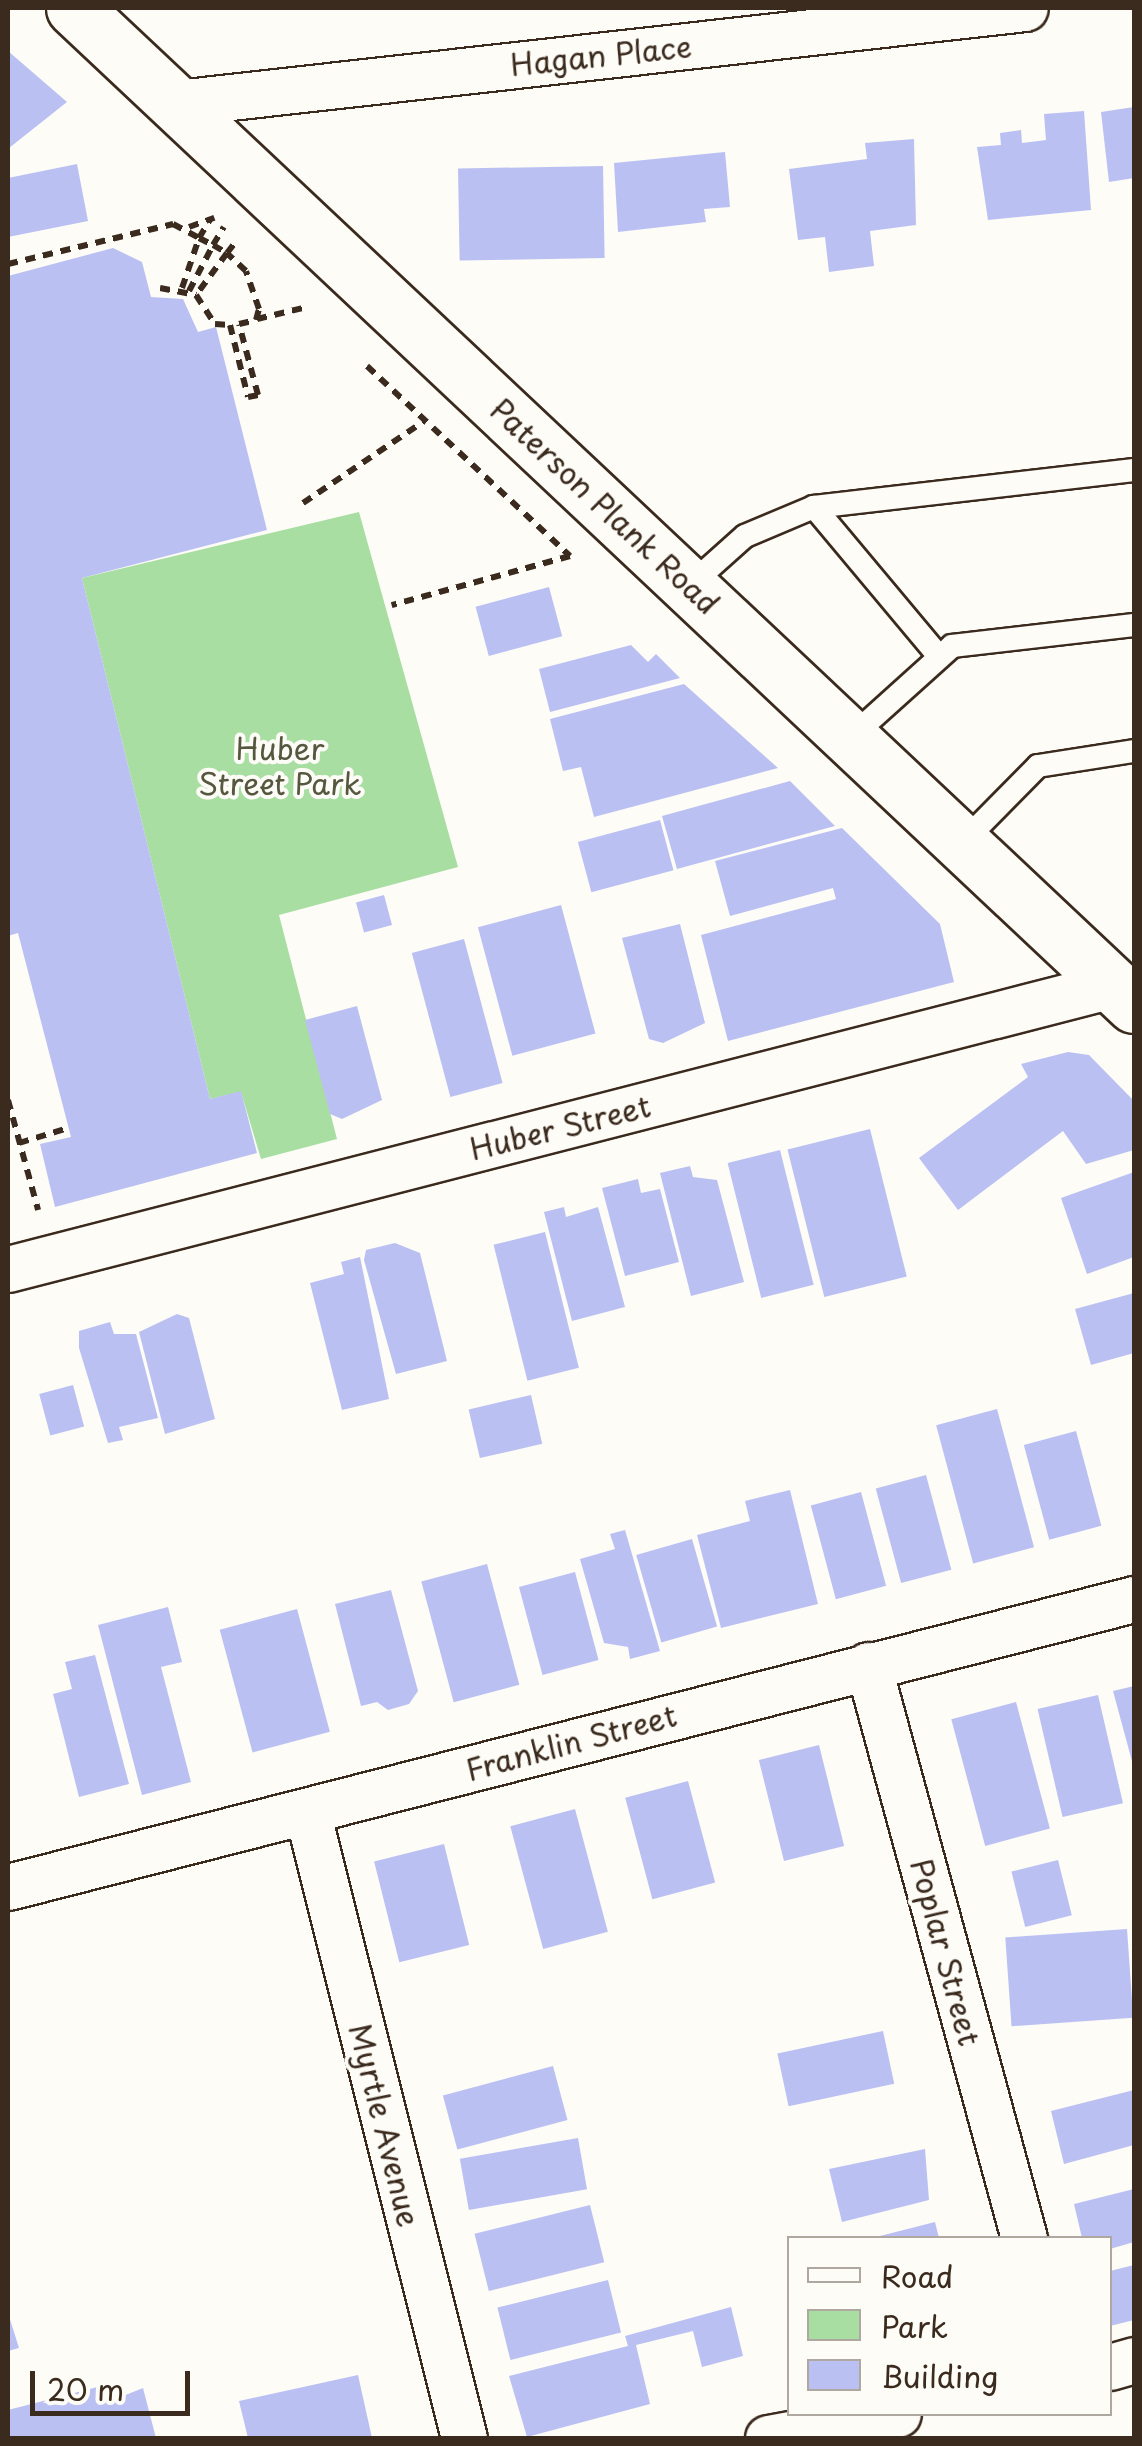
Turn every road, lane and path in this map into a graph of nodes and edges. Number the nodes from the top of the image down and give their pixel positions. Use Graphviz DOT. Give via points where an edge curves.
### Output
graph roads {
  1 [pos="74,8"];
  2 [pos="1025,8"];
  3 [pos="177,103"];
  4 [pos="212,216"];
  5 [pos="224,227"];
  6 [pos="200,238"];
  7 [pos="237,240"];
  8 [pos="214,245"];
  9 [pos="227,253"];
  10 [pos="8,264"];
  11 [pos="160,288"];
  12 [pos="189,292"];
  13 [pos="307,307"];
  14 [pos="256,320"];
  15 [pos="1134,470"];
  16 [pos="303,503"];
  17 [pos="814,507"];
  18 [pos="689,586"];
  19 [pos="392,606"];
  20 [pos="1134,625"];
  21 [pos="936,654"];
  22 [pos="850,738"];
  23 [pos="1134,750"];
  24 [pos="961,843"];
  25 [pos="1123,995"];
  26 [pos="8,1100"];
  27 [pos="68,1128"];
  28 [pos="19,1143"];
  29 [pos="40,1217"];
  30 [pos="8,1269"];
  31 [pos="1134,1599"];
  32 [pos="868,1665"];
  33 [pos="307,1811"];
  34 [pos="8,1887"];
  35 [pos="1023,2236"];
  36 [pos="890,2416"];
  37 [pos="823,2434"];
  38 [pos="464,2438"];
  39 [pos="768,2438"];
  1 -- 3 [label="street, Paterson Plank Road"];
  2 -- 3 [label="street, Hagan Place"];
  3 -- 18 [label="street, Paterson Plank Road"];
  4 -- 6 [label="path"];
  5 -- 8 [label="path"];
  6 -- 8 [label="path"];
  6 -- 10 [label="path" via="172,224"];
  6 -- 12 [label="path"];
  7 -- 9 [label="path"];
  8 -- 9 [label="path"];
  8 -- 12 [label="path"];
  9 -- 12 [label="path"];
  9 -- 14 [label="path" via="253,285"];
  11 -- 12 [label="path"];
  12 -- 14 [label="path" via="215,324 230,324 248,397 258,395 239,324"];
  13 -- 14 [label="path"];
  15 -- 17 [label="lane"];
  16 -- 19 [label="path" via="424,421 570,556"];
  17 -- 18 [label="lane" via="745,536"];
  17 -- 21 [label="lane"];
  18 -- 22 [label="street, Paterson Plank Road"];
  20 -- 21 [label="lane"];
  21 -- 22 [label="lane"];
  22 -- 24 [label="street, Paterson Plank Road"];
  23 -- 24 [label="lane" via="1038,766"];
  24 -- 25 [label="street, Paterson Plank Road"];
  25 -- 30 [label="street, Huber Street"];
  26 -- 28 [label="path"];
  27 -- 28 [label="path"];
  28 -- 29 [label="path"];
  31 -- 32 [label="street, Franklin Street"];
  32 -- 33 [label="street, Franklin Street"];
  32 -- 35 [label="street, Poplar Street"];
  33 -- 34 [label="street, Franklin Street"];
  33 -- 38 [label="street, Myrtle Avenue"];
  36 -- 37 [label="street"];
  37 -- 39 [label="street"];
}
